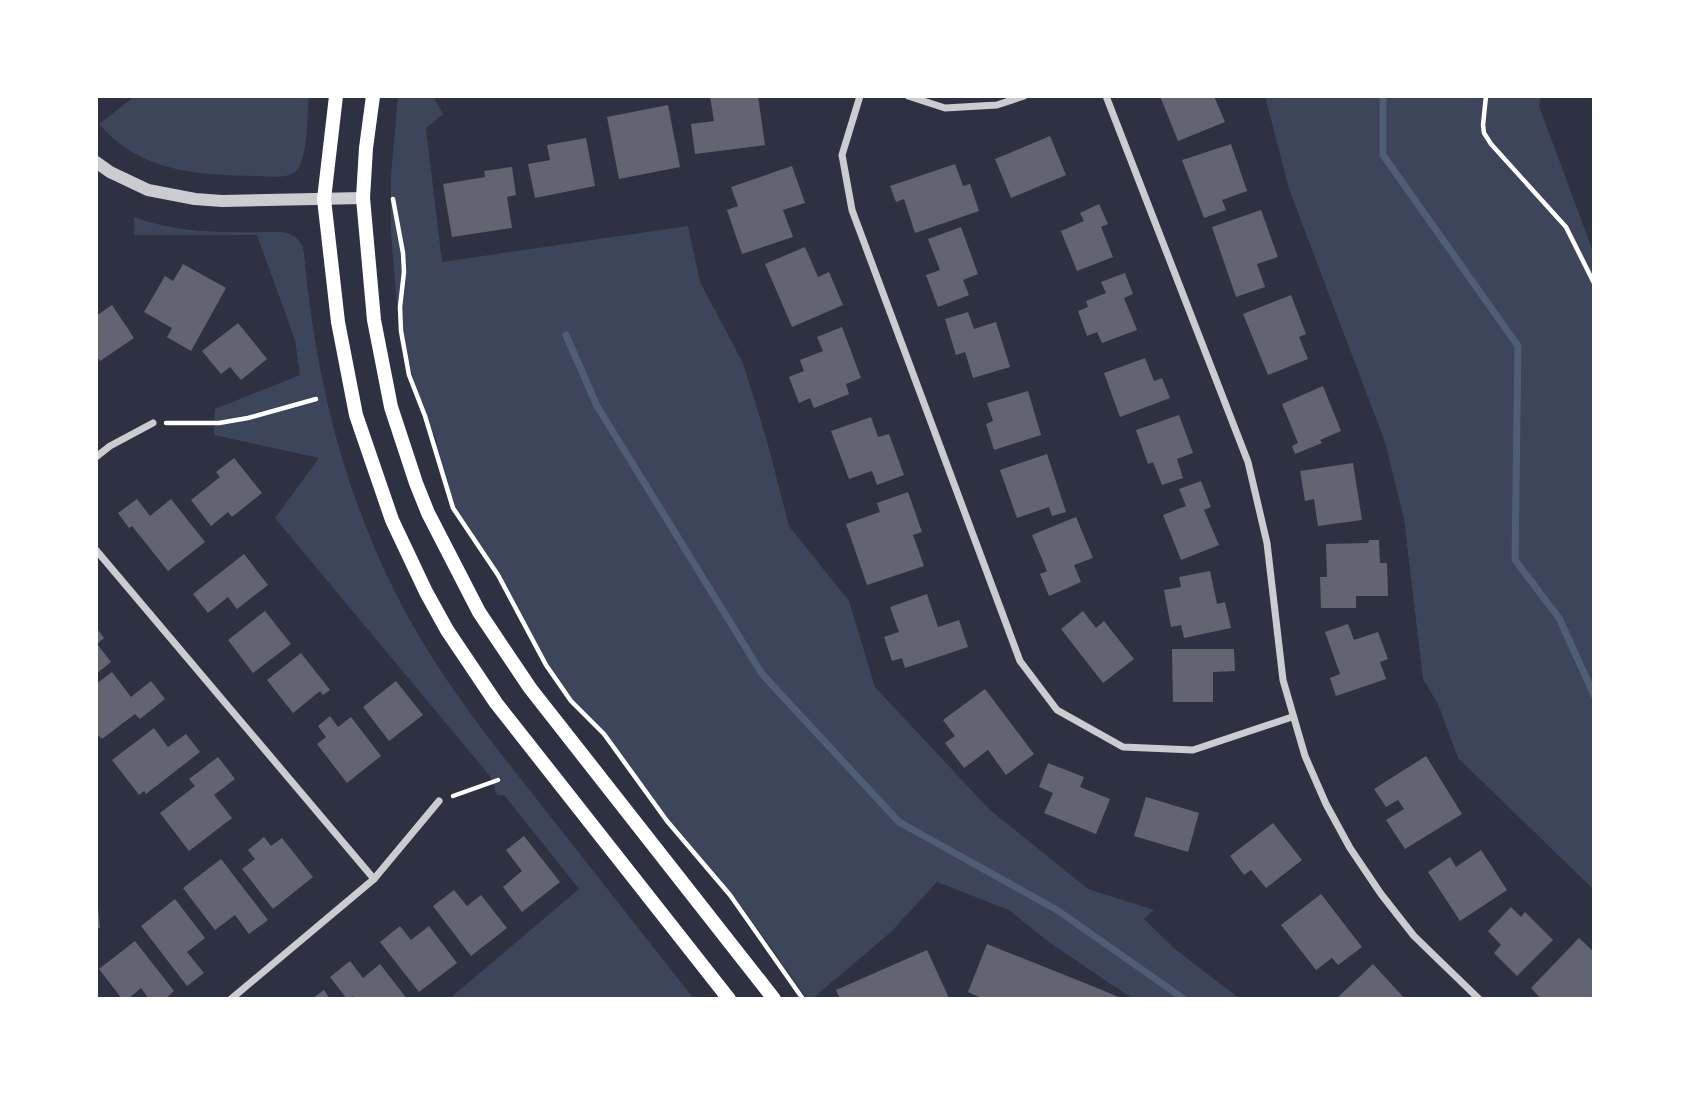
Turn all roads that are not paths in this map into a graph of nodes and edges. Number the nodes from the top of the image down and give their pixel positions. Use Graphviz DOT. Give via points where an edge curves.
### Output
graph roads {
  1 [pos="336,96"];
  2 [pos="373,96"];
  3 [pos="860,96"];
  4 [pos="908,96"];
  5 [pos="1024,96"];
  6 [pos="1106,96"];
  7 [pos="96,162"];
  8 [pos="363,198"];
  9 [pos="324,199"];
  10 [pos="153,423"];
  11 [pos="96,457"];
  12 [pos="96,550"];
  13 [pos="1292,717"];
  14 [pos="439,801"];
  15 [pos="374,879"];
  16 [pos="231,999"];
  17 [pos="729,999"];
  18 [pos="774,999"];
  19 [pos="1479,999"];
  1 -- 9 [label="main road"];
  2 -- 8 [label="main road"];
  3 -- 13 [label="street" via="842,155 852,210 1020,660 1057,710 1123,747 1192,750"];
  4 -- 5 [label="street" via="945,108 996,105"];
  6 -- 13 [label="street" via="1248,462 1267,543 1278,647"];
  7 -- 9 [label="street" via="169,196 222,201"];
  8 -- 9 [label="street"];
  8 -- 18 [label="main road" via="369,286 384,381 416,483 446,551 479,612 530,688"];
  9 -- 17 [label="main road" via="338,322 356,415 392,520 426,592 496,703"];
  10 -- 11 [label="street"];
  12 -- 15 [label="street"];
  13 -- 19 [label="street" via="1305,756 1350,848 1414,936"];
  14 -- 15 [label="street"];
  15 -- 16 [label="street"];
}
